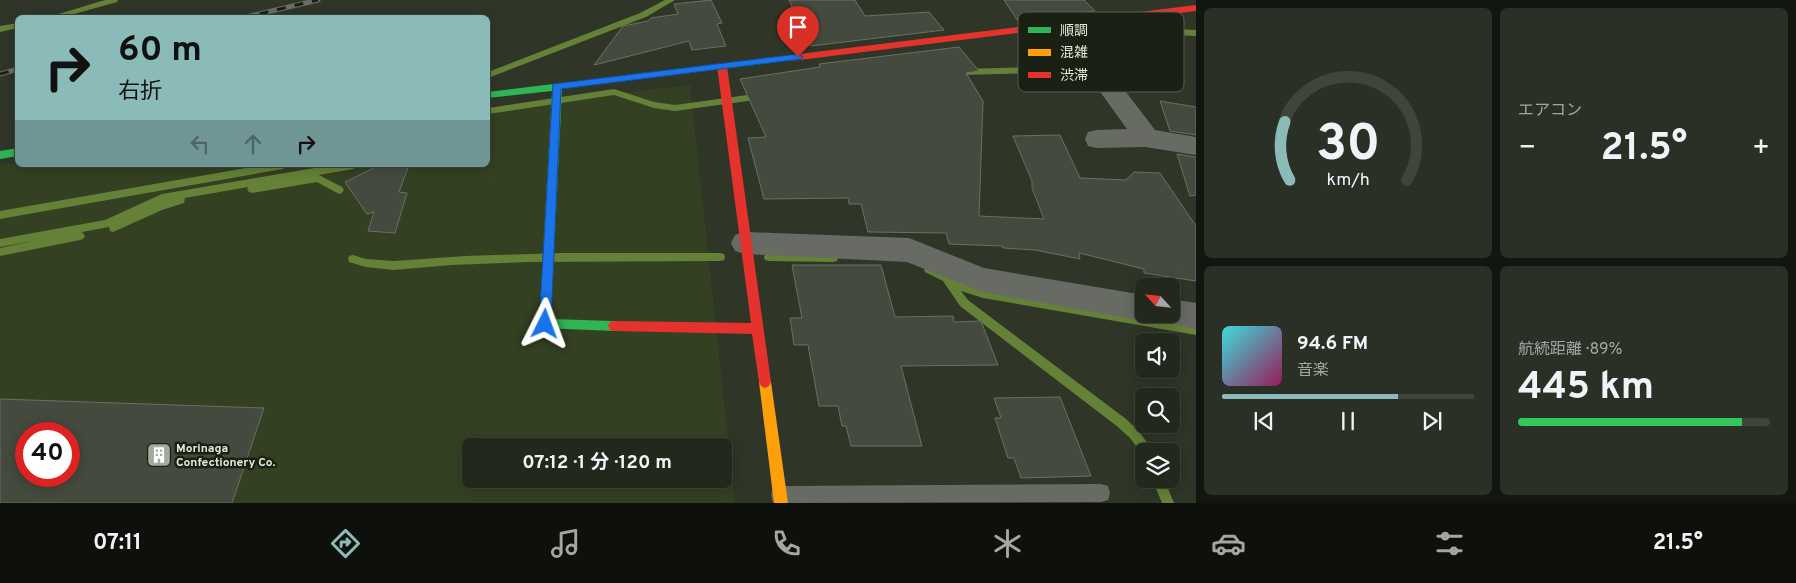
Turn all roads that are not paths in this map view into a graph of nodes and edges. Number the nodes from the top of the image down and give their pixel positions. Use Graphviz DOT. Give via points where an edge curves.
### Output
graph roads {
  1 [pos="1196,8"];
  2 [pos="1165,12"];
  3 [pos="1018,30"];
  4 [pos="722,66"];
  5 [pos="557,86"];
  6 [pos="1113,92"];
  7 [pos="490,95"];
  8 [pos="1097,138"];
  9 [pos="1147,138"];
  10 [pos="1196,146"];
  11 [pos="15,152"];
  12 [pos="0,155"];
  13 [pos="745,243"];
  14 [pos="1135,306"];
  15 [pos="1180,313"];
  16 [pos="1196,316"];
  17 [pos="756,329"];
  18 [pos="1101,493"];
  19 [pos="780,499"];
  1 -- 2 [label="street"];
  3 -- 4 [label="street"];
  4 -- 5 [label="street"];
  4 -- 13 [label="street"];
  5 -- 7 [label="street"];
  5 -- 17 [label="street" via="545,324"];
  6 -- 9 [label="street"];
  8 -- 9 [label="street"];
  9 -- 10 [label="street"];
  11 -- 12 [label="street"];
  13 -- 14 [label="street" via="909,250 982,280"];
  13 -- 17 [label="street"];
  15 -- 16 [label="street"];
  17 -- 19 [label="street"];
  18 -- 19 [label="lane"];
}
